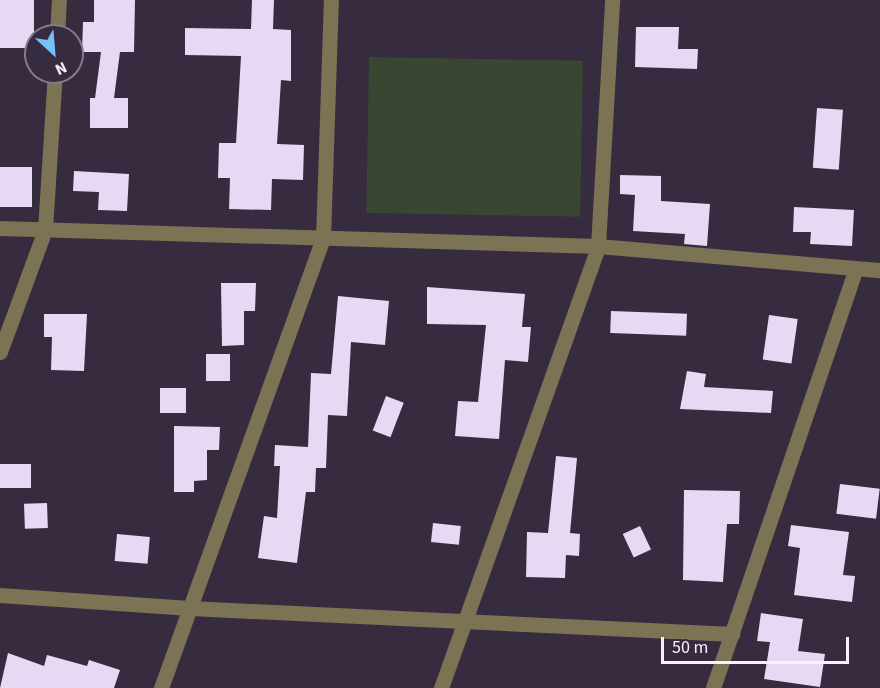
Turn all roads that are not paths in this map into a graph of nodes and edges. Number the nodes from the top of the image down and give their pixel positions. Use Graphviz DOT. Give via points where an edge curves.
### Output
graph roads {
  1 [pos="59,0"];
  2 [pos="331,0"];
  3 [pos="612,0"];
  4 [pos="58,24"];
  5 [pos="54,84"];
  6 [pos="0,228"];
  7 [pos="45,230"];
  8 [pos="323,238"];
  9 [pos="598,246"];
  10 [pos="856,268"];
  11 [pos="880,270"];
  12 [pos="0,352"];
  13 [pos="0,595"];
  14 [pos="190,608"];
  15 [pos="466,619"];
  16 [pos="732,634"];
  17 [pos="161,688"];
  18 [pos="441,688"];
  19 [pos="713,688"];
  1 -- 4 [label="street"];
  2 -- 8 [label="street"];
  3 -- 9 [label="street"];
  5 -- 7 [label="street"];
  6 -- 7 [label="street"];
  7 -- 8 [label="street"];
  7 -- 12 [label="street"];
  8 -- 9 [label="street"];
  8 -- 14 [label="street"];
  9 -- 10 [label="street"];
  9 -- 15 [label="street"];
  10 -- 11 [label="street"];
  10 -- 16 [label="street"];
  13 -- 14 [label="street"];
  14 -- 15 [label="street"];
  14 -- 17 [label="street"];
  15 -- 16 [label="street"];
  15 -- 18 [label="street"];
  16 -- 19 [label="street"];
}
